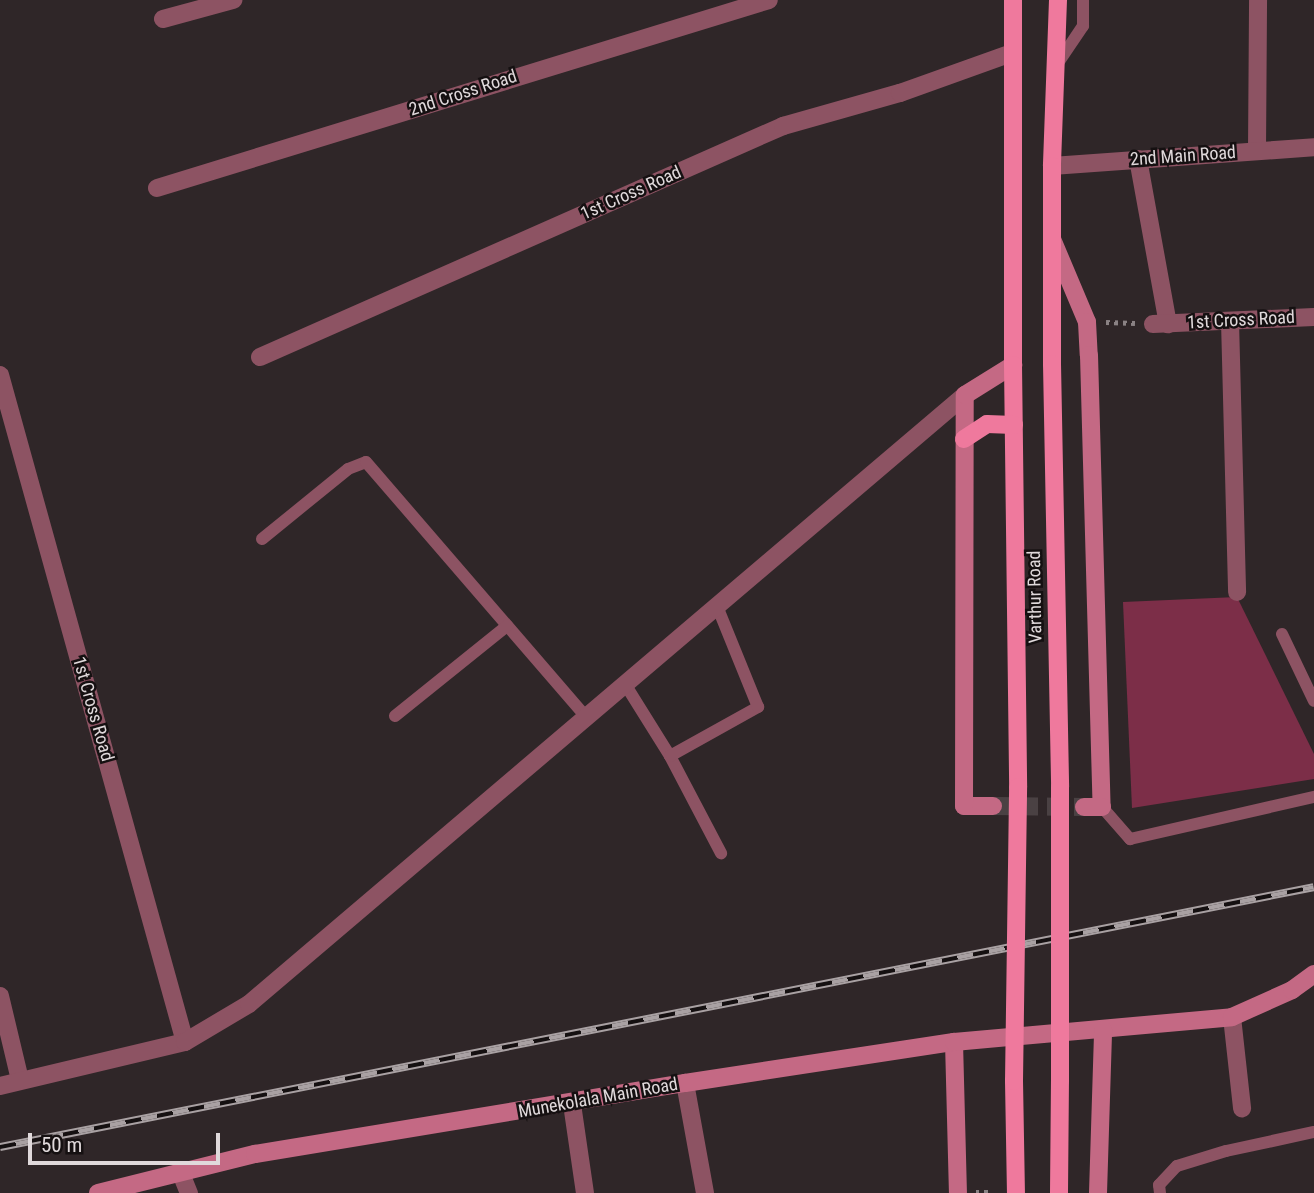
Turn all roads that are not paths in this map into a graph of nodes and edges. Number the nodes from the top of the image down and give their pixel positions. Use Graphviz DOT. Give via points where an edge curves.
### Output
graph roads {
  1 [pos="233,0"];
  2 [pos="769,0"];
  3 [pos="1013,0"];
  4 [pos="1058,0"];
  5 [pos="1083,0"];
  6 [pos="1258,0"];
  7 [pos="163,19"];
  8 [pos="1012,53"];
  9 [pos="1058,63"];
  10 [pos="1314,147"];
  11 [pos="1257,151"];
  12 [pos="1138,159"];
  13 [pos="1052,166"];
  14 [pos="157,188"];
  15 [pos="1052,239"];
  16 [pos="1314,317"];
  17 [pos="1230,321"];
  18 [pos="260,357"];
  19 [pos="1013,365"];
  20 [pos="0,375"];
  21 [pos="965,396"];
  22 [pos="1014,425"];
  23 [pos="964,439"];
  24 [pos="262,539"];
  25 [pos="1237,592"];
  26 [pos="717,606"];
  27 [pos="507,625"];
  28 [pos="1282,634"];
  29 [pos="625,684"];
  30 [pos="1314,701"];
  31 [pos="395,716"];
  32 [pos="586,717"];
  33 [pos="670,756"];
  34 [pos="1314,797"];
  35 [pos="993,806"];
  36 [pos="1093,807"];
  37 [pos="720,853"];
  38 [pos="1313,980"];
  39 [pos="0,996"];
  40 [pos="1232,1017"];
  41 [pos="1104,1030"];
  42 [pos="185,1042"];
  43 [pos="954,1042"];
  44 [pos="20,1080"];
  45 [pos="685,1083"];
  46 [pos="0,1086"];
  47 [pos="572,1104"];
  48 [pos="1242,1108"];
  49 [pos="1314,1132"];
  50 [pos="180,1171"];
  51 [pos="97,1193"];
  52 [pos="189,1193"];
  53 [pos="585,1193"];
  54 [pos="705,1193"];
  55 [pos="967,1193"];
  56 [pos="1016,1193"];
  57 [pos="1059,1193"];
  58 [pos="1098,1193"];
  59 [pos="1160,1193"];
  1 -- 7 [label="street"];
  2 -- 14 [label="street, 2nd Cross Road"];
  3 -- 8 [label="main road, Varthur Road"];
  4 -- 9 [label="main road, Varthur Road"];
  5 -- 9 [label="lane" via="1083,26"];
  6 -- 11 [label="street"];
  8 -- 18 [label="street, 1st Cross Road" via="900,93 783,126"];
  8 -- 19 [label="main road, Varthur Road"];
  9 -- 13 [label="main road, Varthur Road"];
  10 -- 11 [label="street, 2nd Main Road"];
  11 -- 12 [label="street, 2nd Main Road"];
  12 -- 13 [label="street, 2nd Main Road"];
  12 -- 17 [label="street, 1st Cross Road" via="1161,324"];
  13 -- 15 [label="main road, Varthur Road"];
  15 -- 36 [label="street" via="1087,322"];
  15 -- 57 [label="main road, Varthur Road, bridge" via="1060,787"];
  16 -- 17 [label="street, 1st Cross Road"];
  17 -- 25 [label="street"];
  19 -- 21 [label="street"];
  19 -- 22 [label="main road, Varthur Road"];
  20 -- 42 [label="street, 1st Cross Road"];
  21 -- 23 [label="street"];
  21 -- 26 [label="street"];
  22 -- 23 [label="main road" via="987,424"];
  22 -- 56 [label="main road, Varthur Road, bridge"];
  23 -- 35 [label="street" via="964,806"];
  24 -- 27 [label="lane" via="348,469 366,462"];
  26 -- 29 [label="street"];
  26 -- 33 [label="lane" via="758,707"];
  27 -- 31 [label="lane"];
  27 -- 32 [label="lane"];
  28 -- 30 [label="lane"];
  29 -- 32 [label="street"];
  29 -- 33 [label="lane"];
  32 -- 42 [label="street" via="249,1004"];
  33 -- 37 [label="lane"];
  34 -- 36 [label="lane" via="1130,839"];
  38 -- 40 [label="street, Munekolala Main Road"];
  39 -- 44 [label="street"];
  40 -- 41 [label="street, Munekolala Main Road"];
  40 -- 48 [label="street"];
  41 -- 43 [label="street, Munekolala Main Road"];
  41 -- 58 [label="street"];
  42 -- 44 [label="street"];
  43 -- 45 [label="street, Munekolala Main Road"];
  43 -- 55 [label="street"];
  44 -- 46 [label="street"];
  45 -- 47 [label="street, Munekolala Main Road"];
  45 -- 54 [label="street"];
  47 -- 50 [label="street, Munekolala Main Road" via="255,1154"];
  47 -- 53 [label="street"];
  49 -- 59 [label="lane" via="1177,1166 1159,1185"];
  50 -- 51 [label="street, Munekolala Main Road"];
  50 -- 52 [label="street"];
}
